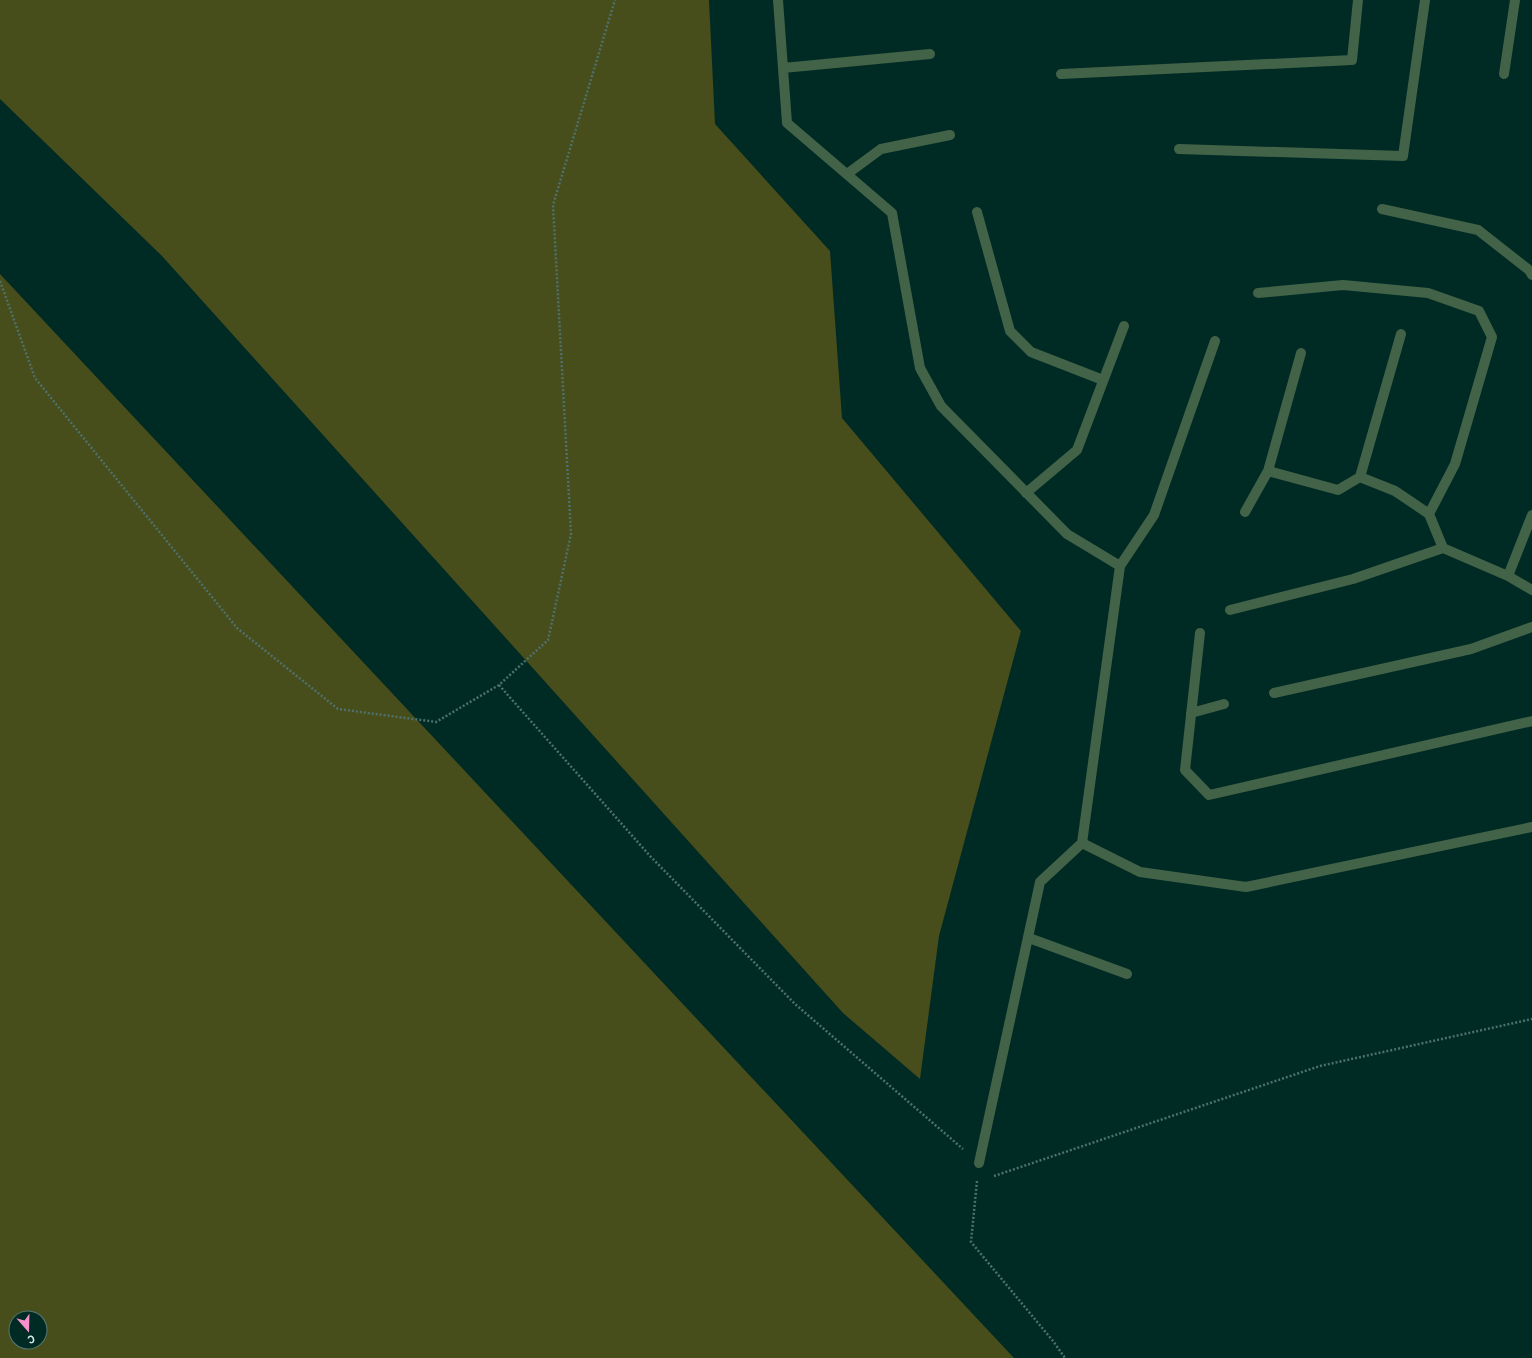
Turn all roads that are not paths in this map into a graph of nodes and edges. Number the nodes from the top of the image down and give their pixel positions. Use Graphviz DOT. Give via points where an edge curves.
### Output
graph roads {
  1 [pos="778,0"];
  2 [pos="1358,0"];
  3 [pos="1425,0"];
  4 [pos="1515,0"];
  5 [pos="930,54"];
  6 [pos="783,68"];
  7 [pos="1061,74"];
  8 [pos="1504,74"];
  9 [pos="950,135"];
  10 [pos="1179,150"];
  11 [pos="847,174"];
  12 [pos="1382,209"];
  13 [pos="977,212"];
  14 [pos="1532,275"];
  15 [pos="1258,293"];
  16 [pos="1124,326"];
  17 [pos="1401,334"];
  18 [pos="1215,341"];
  19 [pos="1301,353"];
  20 [pos="1103,380"];
  21 [pos="1268,471"];
  22 [pos="1360,477"];
  23 [pos="1026,493"];
  24 [pos="1245,512"];
  25 [pos="1430,514"];
  26 [pos="1532,515"];
  27 [pos="1443,548"];
  28 [pos="1120,566"];
  29 [pos="1508,576"];
  30 [pos="1532,590"];
  31 [pos="1230,610"];
  32 [pos="1532,627"];
  33 [pos="1200,633"];
  34 [pos="1274,693"];
  35 [pos="1224,704"];
  36 [pos="1191,713"];
  37 [pos="1532,720"];
  38 [pos="1532,827"];
  39 [pos="1082,843"];
  40 [pos="1028,938"];
  41 [pos="1127,974"];
  42 [pos="979,1163"];
  1 -- 6 [label="lane"];
  2 -- 7 [label="lane" via="1352,60"];
  3 -- 10 [label="lane" via="1403,156"];
  4 -- 8 [label="lane"];
  5 -- 6 [label="lane"];
  6 -- 11 [label="lane" via="787,123"];
  9 -- 11 [label="lane" via="881,149"];
  11 -- 23 [label="lane" via="892,213 920,368 941,406"];
  12 -- 14 [label="lane" via="1478,230"];
  13 -- 20 [label="lane" via="1010,331 1032,352"];
  15 -- 25 [label="lane" via="1343,285 1428,293 1479,311 1492,337 1455,464"];
  16 -- 20 [label="lane"];
  17 -- 22 [label="lane"];
  18 -- 28 [label="lane" via="1154,515"];
  19 -- 21 [label="lane"];
  20 -- 23 [label="lane" via="1077,450"];
  21 -- 22 [label="lane" via="1338,490"];
  21 -- 24 [label="lane"];
  22 -- 25 [label="lane" via="1395,491"];
  23 -- 28 [label="lane" via="1067,534"];
  25 -- 27 [label="lane"];
  26 -- 29 [label="lane"];
  27 -- 29 [label="lane"];
  27 -- 31 [label="lane" via="1353,579"];
  28 -- 39 [label="lane"];
  29 -- 30 [label="lane"];
  32 -- 34 [label="lane" via="1471,649"];
  33 -- 36 [label="lane"];
  35 -- 36 [label="lane"];
  36 -- 37 [label="lane" via="1185,770 1209,795"];
  38 -- 39 [label="lane" via="1246,887 1140,872"];
  39 -- 40 [label="lane" via="1040,882"];
  40 -- 41 [label="lane"];
  40 -- 42 [label="lane"];
}
